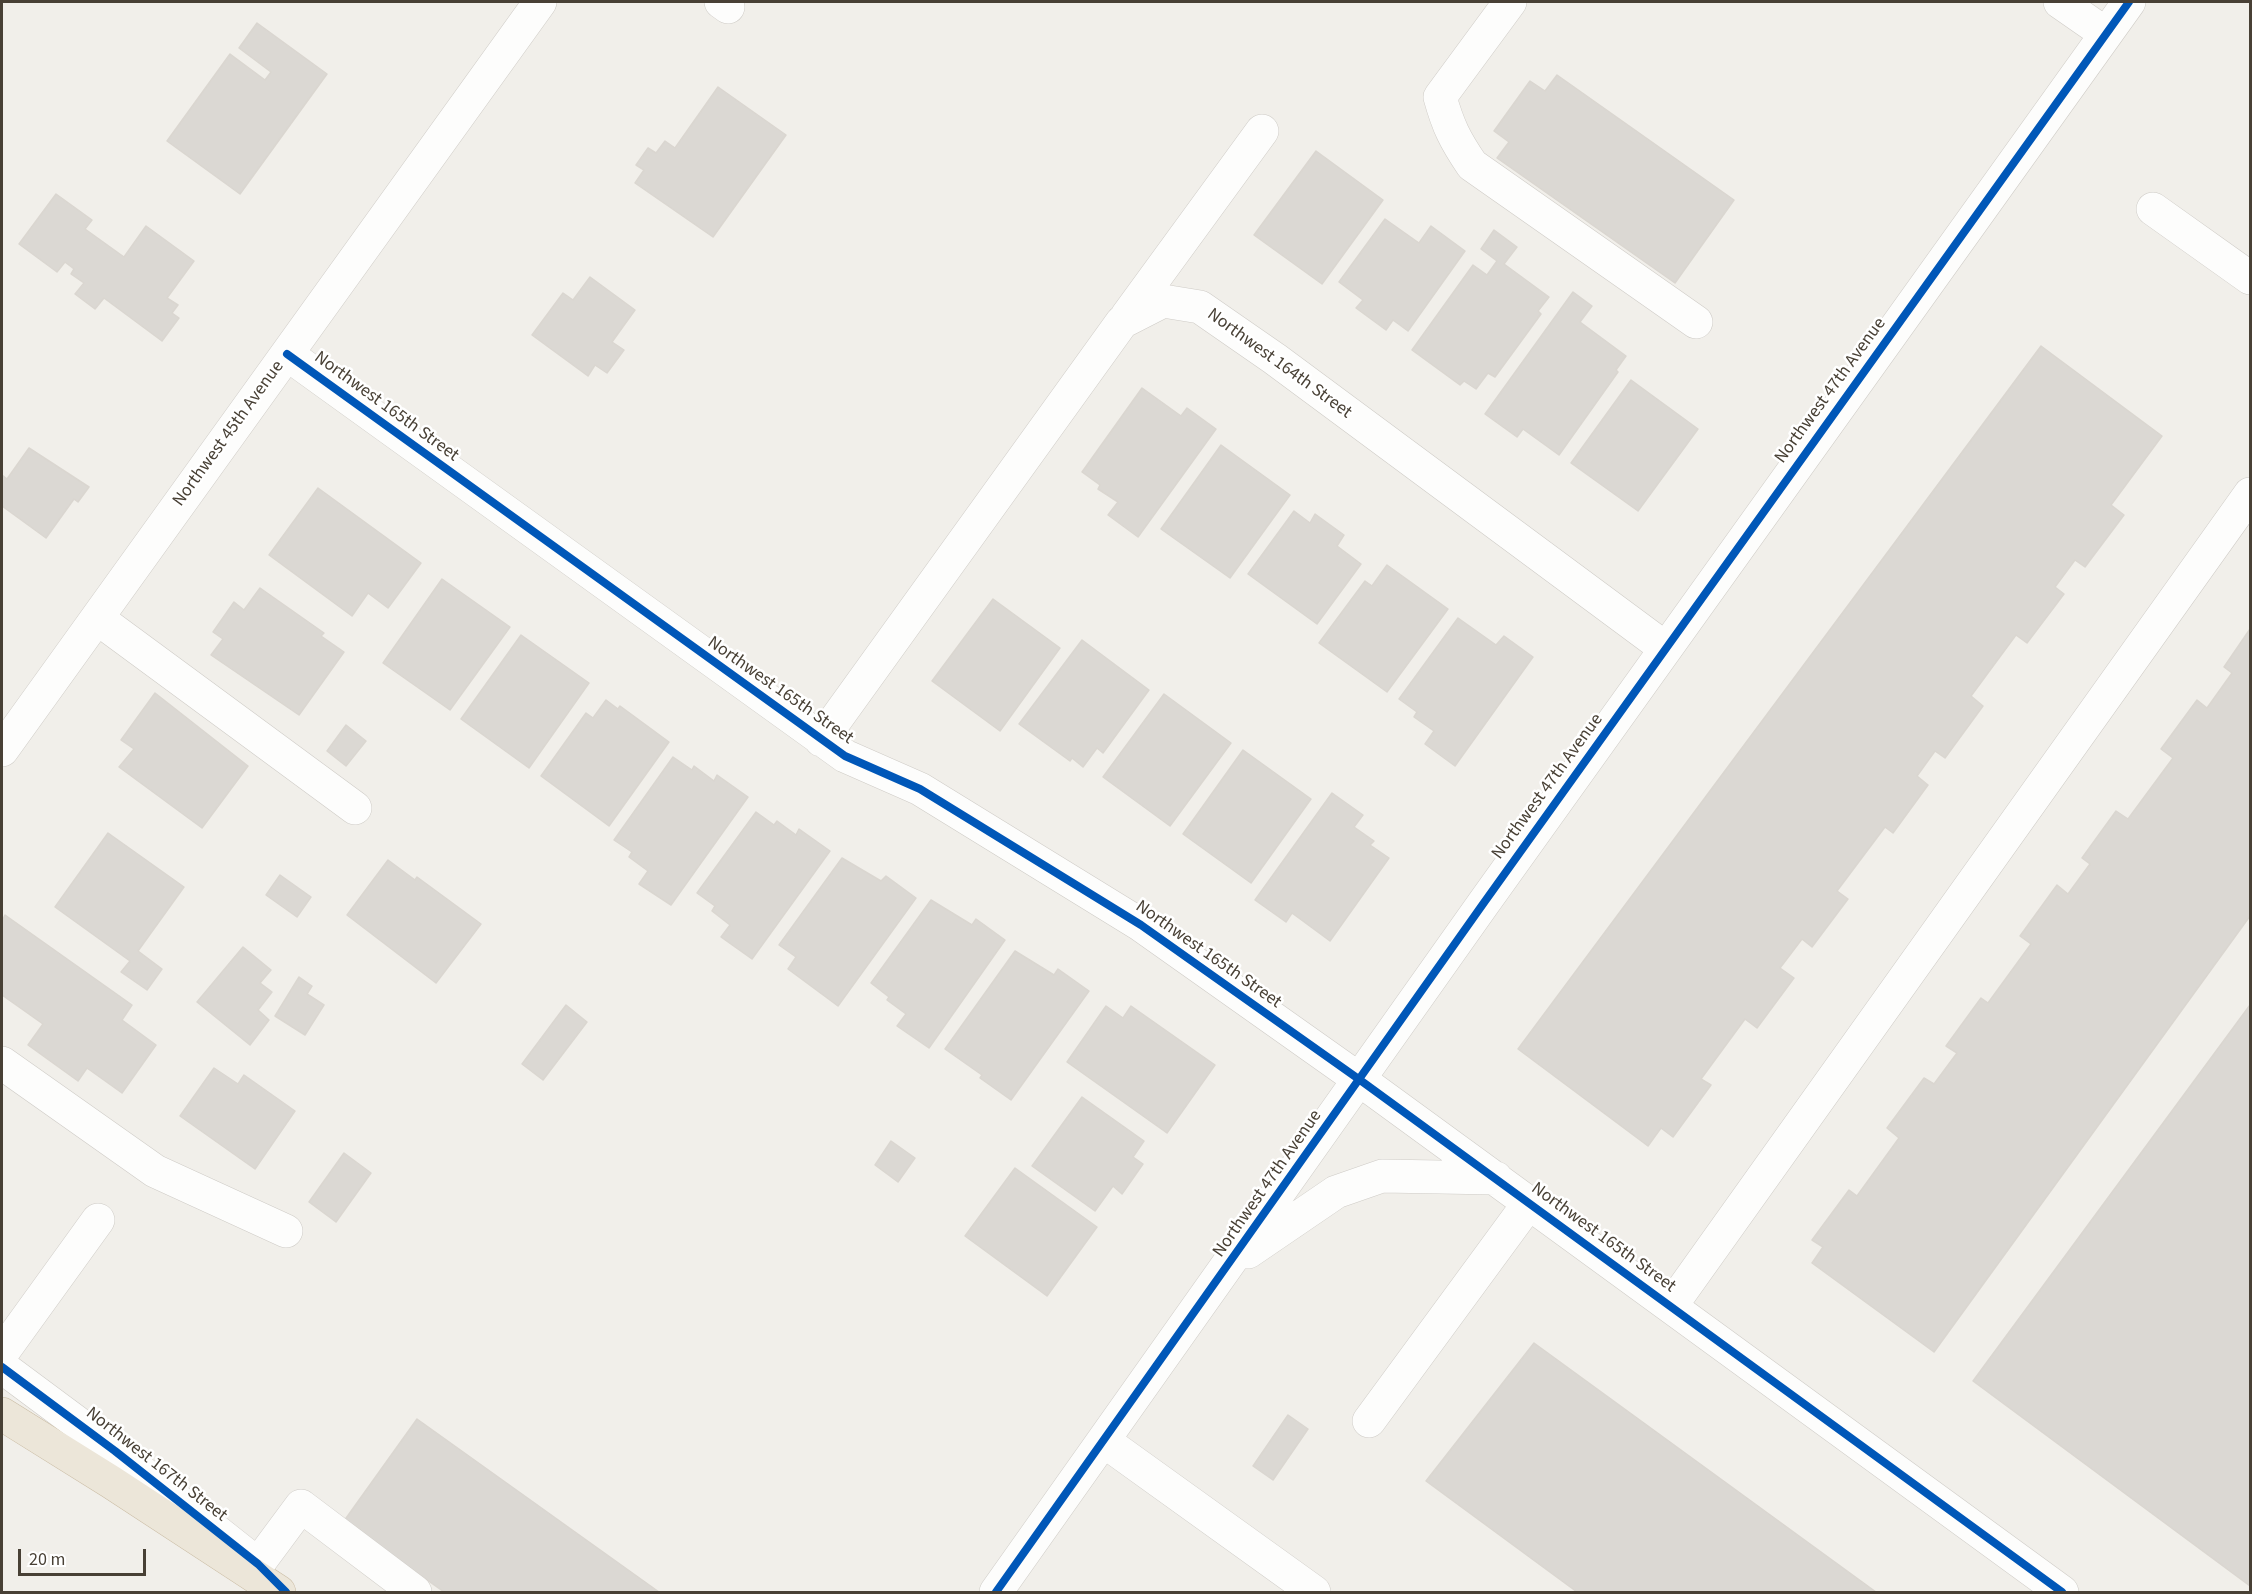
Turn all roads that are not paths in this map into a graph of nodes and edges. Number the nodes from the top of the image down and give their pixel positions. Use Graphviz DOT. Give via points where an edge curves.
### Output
graph roads {
  1 [pos="540,2"];
  2 [pos="1510,2"];
  3 [pos="2060,2"];
  4 [pos="2129,2"];
  5 [pos="2106,34"];
  6 [pos="1262,131"];
  7 [pos="2153,209"];
  8 [pos="2250,278"];
  9 [pos="1122,322"];
  10 [pos="1696,322"];
  11 [pos="287,354"];
  12 [pos="2250,494"];
  13 [pos="97,618"];
  14 [pos="1665,648"];
  15 [pos="821,740"];
  16 [pos="2,750"];
  17 [pos="355,808"];
  18 [pos="2,1063"];
  19 [pos="1360,1080"];
  20 [pos="1496,1179"];
  21 [pos="1528,1203"];
  22 [pos="98,1220"];
  23 [pos="286,1231"];
  24 [pos="1229,1265"];
  25 [pos="1671,1306"];
  26 [pos="2,1353"];
  27 [pos="2,1367"];
  28 [pos="2,1414"];
  29 [pos="1369,1421"];
  30 [pos="1104,1441"];
  31 [pos="258,1564"];
  32 [pos="279,1593"];
  33 [pos="286,1593"];
  34 [pos="416,1593"];
  35 [pos="996,1593"];
  36 [pos="1314,1593"];
  37 [pos="2062,1593"];
  1 -- 11 [label="street, Northwest 45th Avenue"];
  2 -- 10 [label="street" via="1440,97 1459,146 1472,165"];
  3 -- 5 [label="street"];
  4 -- 5 [label="street, Northwest 47th Avenue"];
  5 -- 14 [label="street, Northwest 47th Avenue"];
  6 -- 9 [label="street"];
  7 -- 8 [label="street"];
  9 -- 14 [label="street, Northwest 164th Street" via="1163,301 1200,307"];
  9 -- 15 [label="street, Northwest 164th Street"];
  11 -- 13 [label="street, Northwest 45th Avenue"];
  11 -- 15 [label="street, Northwest 165th Street"];
  12 -- 25 [label="street"];
  13 -- 16 [label="street, Northwest 45th Avenue"];
  13 -- 17 [label="street"];
  14 -- 19 [label="street, Northwest 47th Avenue"];
  15 -- 19 [label="street, Northwest 165th Street" via="845,756 920,789 1141,925"];
  18 -- 23 [label="street" via="155,1171"];
  19 -- 20 [label="street, Northwest 165th Street"];
  19 -- 24 [label="street, Northwest 47th Avenue"];
  20 -- 21 [label="street, Northwest 165th Street"];
  20 -- 24 [label="street" via="1382,1176 1336,1192"];
  21 -- 25 [label="street, Northwest 165th Street"];
  21 -- 29 [label="street"];
  22 -- 26 [label="street"];
  24 -- 30 [label="street, Northwest 47th Avenue"];
  25 -- 37 [label="street, Northwest 165th Street"];
  27 -- 31 [label="street, Northwest 167th Street"];
  28 -- 32 [label="highway"];
  30 -- 35 [label="street, Northwest 47th Avenue"];
  30 -- 36 [label="street"];
  31 -- 33 [label="street, Northwest 167th Street"];
  31 -- 34 [label="street" via="301,1506"];
}
